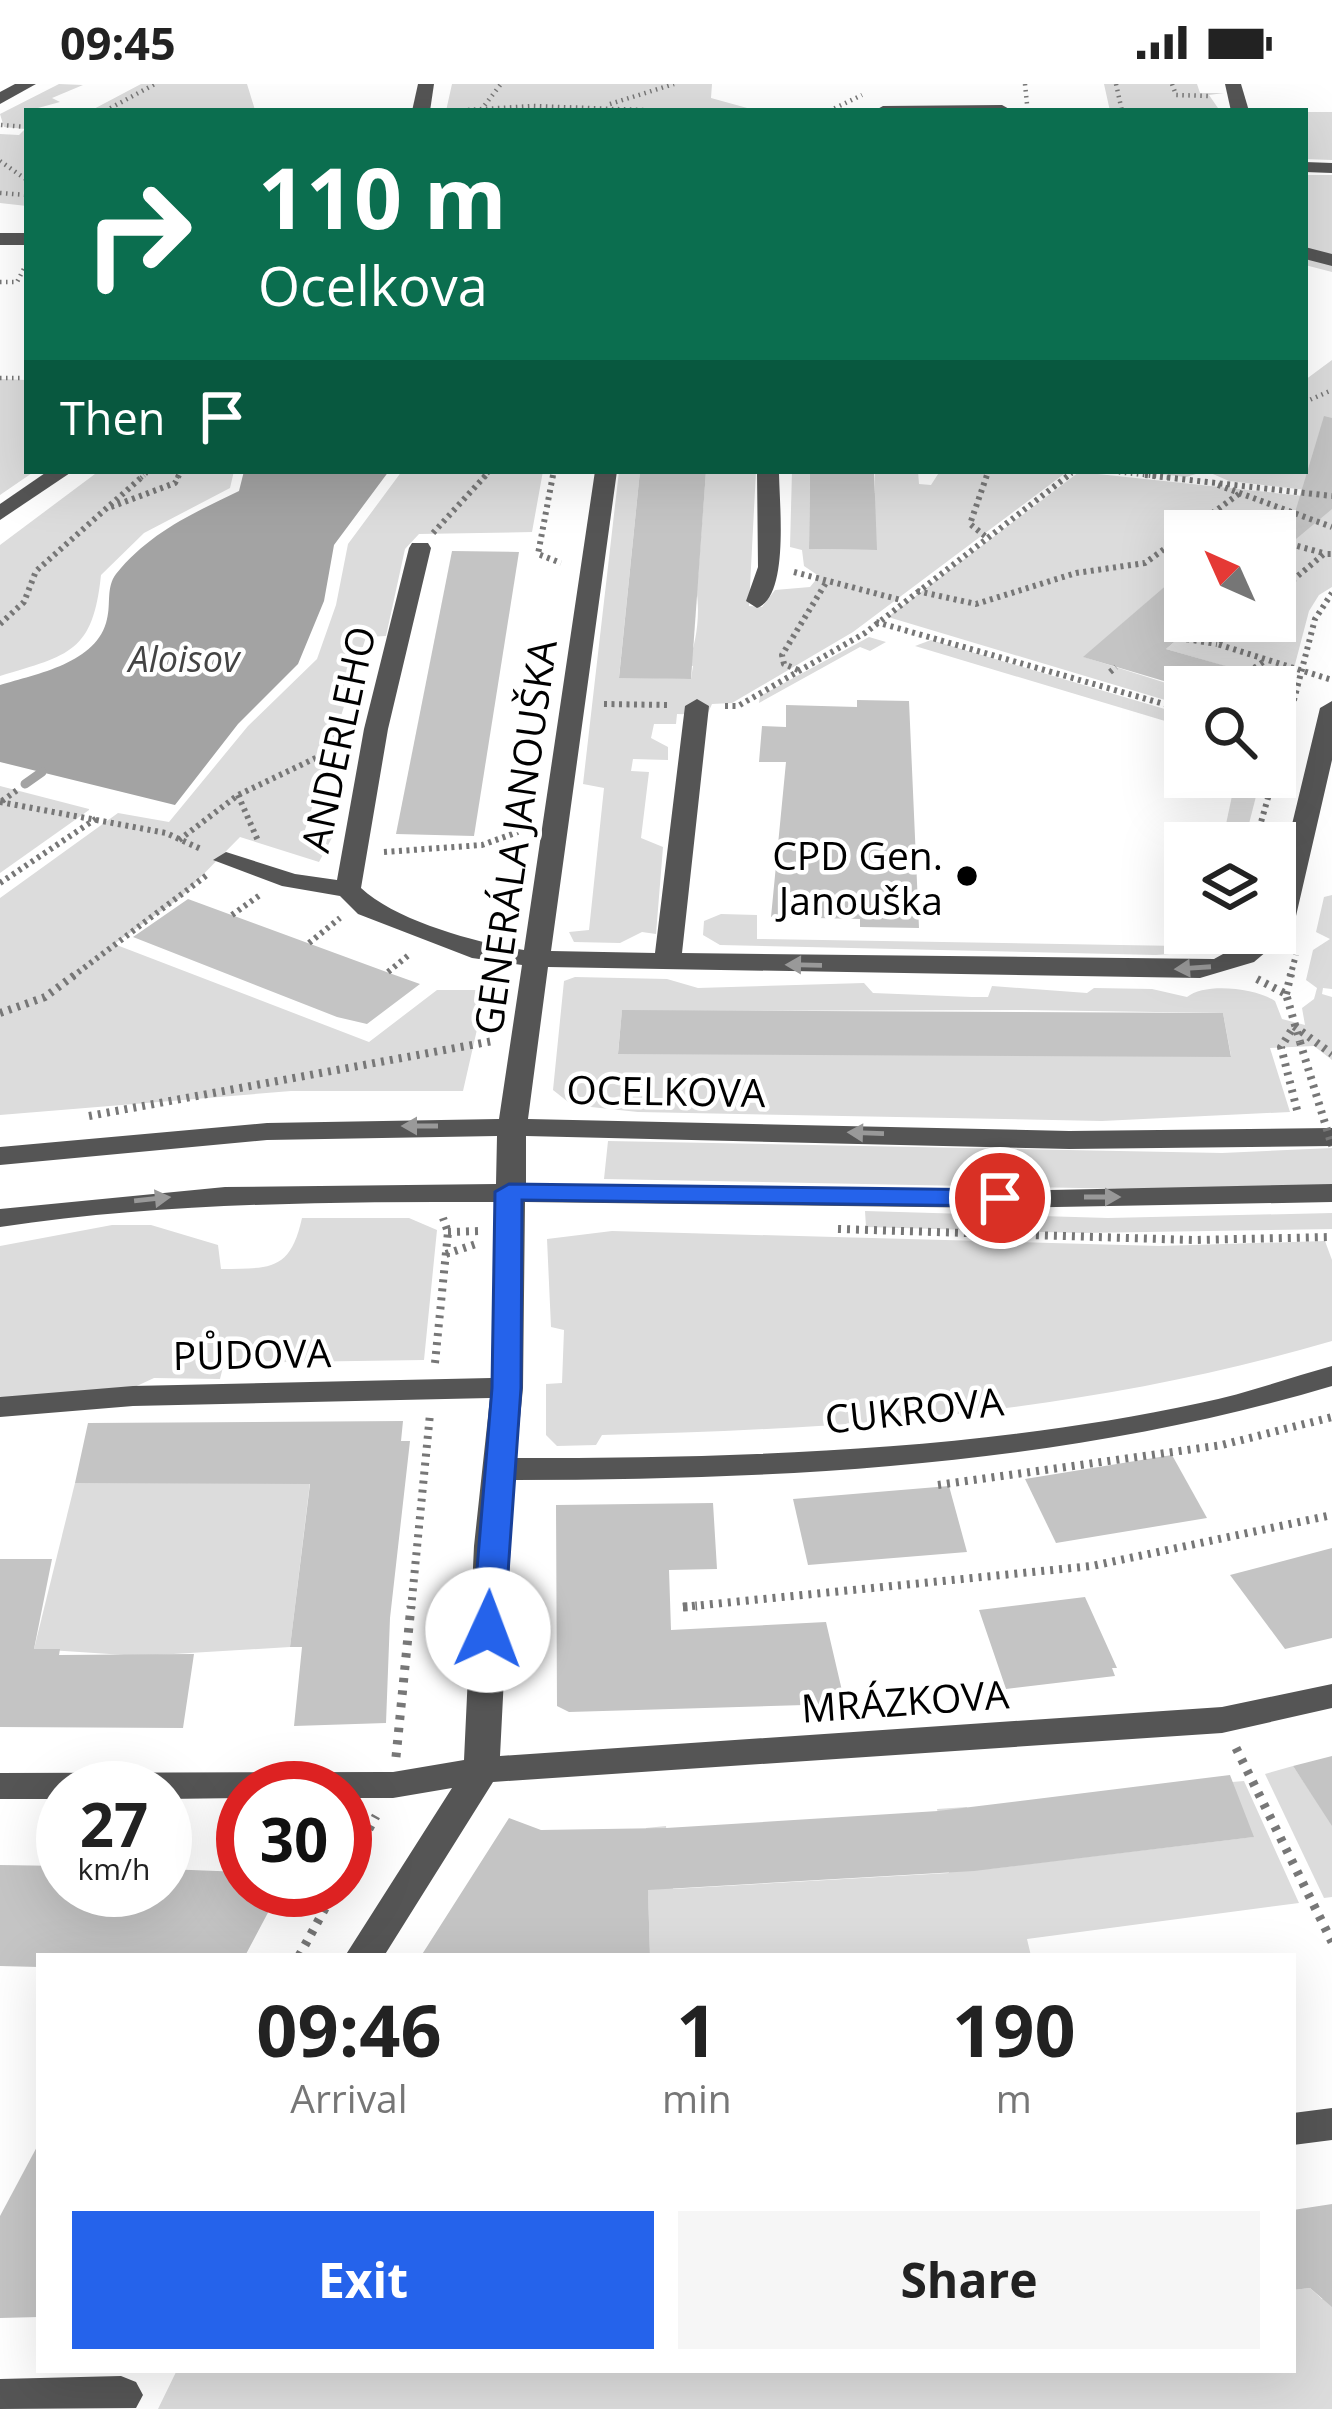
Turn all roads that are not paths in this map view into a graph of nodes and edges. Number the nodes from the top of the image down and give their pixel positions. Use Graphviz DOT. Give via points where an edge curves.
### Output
graph roads {
  1 [pos="28,84"];
  2 [pos="929,84"];
  3 [pos="0,99"];
  4 [pos="930,108"];
  5 [pos="58,474"];
  6 [pos="606,474"];
  7 [pos="768,474"];
  8 [pos="0,514"];
  9 [pos="420,548"];
  10 [pos="757,601"];
  11 [pos="697,706"];
  12 [pos="1332,707"];
  13 [pos="226,860"];
  14 [pos="345,903"];
  15 [pos="534,959"];
  16 [pos="667,964"];
  17 [pos="512,1128"];
  18 [pos="1332,1137"];
  19 [pos="0,1156"];
  20 [pos="1332,1193"];
  21 [pos="0,1218"];
  22 [pos="499,1220"];
  23 [pos="1332,1376"];
  24 [pos="507,1388"];
  25 [pos="0,1407"];
  26 [pos="498,1468"];
  27 [pos="1332,1696"];
  28 [pos="482,1770"];
  29 [pos="0,1786"];
  30 [pos="366,1953"];
  31 [pos="1332,2124"];
  32 [pos="1296,2129"];
  33 [pos="123,2391"];
  34 [pos="0,2398"];
  1 -- 3 [label="street"];
  2 -- 4 [label="street"];
  5 -- 8 [label="street"];
  6 -- 15 [label="street, GENERÁLA JANOUŠKA"];
  7 -- 10 [label="street" via="769,567"];
  9 -- 14 [label="street, ANDERLEHO"];
  11 -- 16 [label="street"];
  12 -- 16 [label="street, ANDERLEHO, one-way" via="1280,929 1263,950 1227,964"];
  13 -- 14 [label="street"];
  14 -- 15 [label="street, ANDERLEHO" via="481,952"];
  15 -- 16 [label="street, ANDERLEHO"];
  15 -- 17 [label="street, GENERÁLA JANOUŠKA"];
  18 -- 17 [label="street, OCELKOVA, one-way" via="1067,1141"];
  17 -- 19 [label="street, OCELKOVA, one-way" via="243,1129"];
  17 -- 22 [label="street, GENERÁLA JANOUŠKA"];
  22 -- 20 [label="street, one-way" via="859,1198"];
  21 -- 22 [label="street, one-way" via="207,1193"];
  22 -- 24 [label="street, GENERÁLA JANOUŠKA"];
  23 -- 26 [label="street, CUKROVA" via="1186,1417 960,1448 763,1467"];
  24 -- 25 [label="street, PŮDOVA" via="133,1396"];
  24 -- 26 [label="street, GENERÁLA JANOUŠKA"];
  26 -- 28 [label="street, GENERÁLA JANOUŠKA"];
  27 -- 28 [label="street, MRÁZKOVA" via="1222,1720"];
  28 -- 29 [label="street, MRÁZKOVA" via="393,1785"];
  28 -- 30 [label="street"];
  31 -- 32 [label="street"];
  33 -- 34 [label="street"];
}
